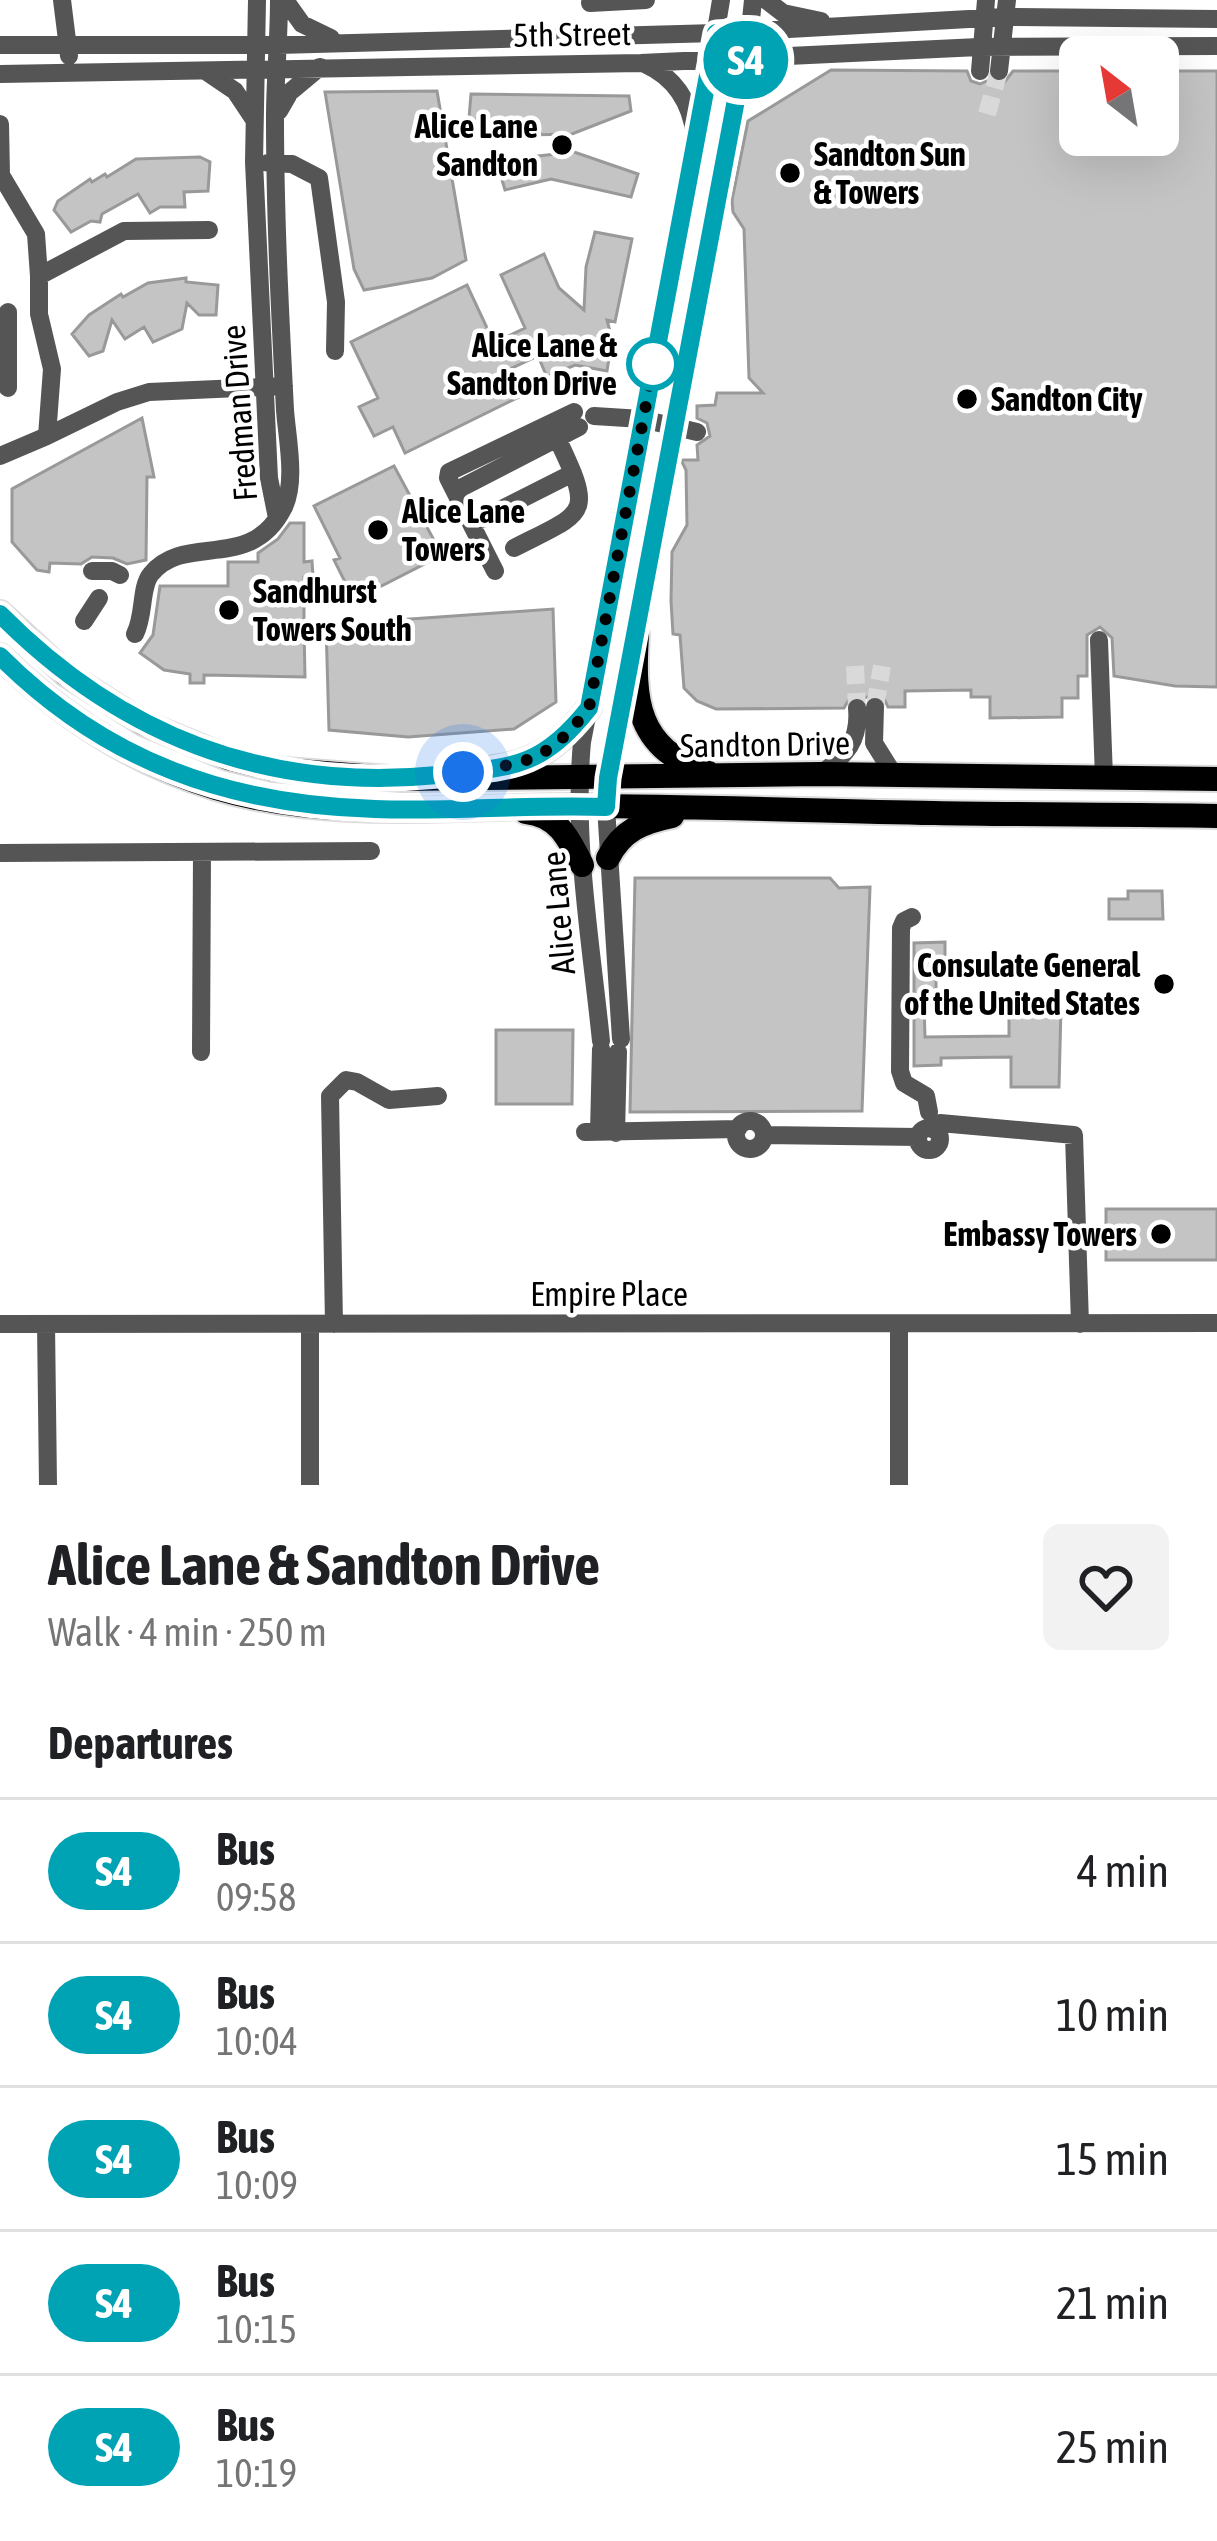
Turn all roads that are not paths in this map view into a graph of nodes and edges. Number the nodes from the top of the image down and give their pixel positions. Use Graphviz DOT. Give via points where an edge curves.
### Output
graph roads {
  1 [pos="62,0"];
  2 [pos="257,0"];
  3 [pos="282,0"];
  4 [pos="646,0"];
  5 [pos="721,0"];
  6 [pos="753,0"];
  7 [pos="766,0"];
  8 [pos="590,3"];
  9 [pos="1006,9"];
  10 [pos="985,10"];
  11 [pos="1217,19"];
  12 [pos="876,27"];
  13 [pos="749,31"];
  14 [pos="716,33"];
  15 [pos="339,41"];
  16 [pos="0,45"];
  17 [pos="68,45"];
  18 [pos="257,45"];
  19 [pos="278,45"];
  20 [pos="979,46"];
  21 [pos="1217,46"];
  22 [pos="1001,47"];
  23 [pos="746,58"];
  24 [pos="711,60"];
  25 [pos="641,63"];
  26 [pos="320,67"];
  27 [pos="278,68"];
  28 [pos="256,69"];
  29 [pos="206,71"];
  30 [pos="70,72"];
  31 [pos="0,74"];
  32 [pos="254,118"];
  33 [pos="275,118"];
  34 [pos="0,124"];
  35 [pos="696,152"];
  36 [pos="254,162"];
  37 [pos="277,163"];
  38 [pos="2,184"];
  39 [pos="209,230"];
  40 [pos="39,276"];
  41 [pos="4,312"];
  42 [pos="39,314"];
  43 [pos="263,350"];
  44 [pos="335,351"];
  45 [pos="275,387"];
  46 [pos="8,388"];
  47 [pos="233,389"];
  48 [pos="583,418"];
  49 [pos="642,419"];
  50 [pos="673,426"];
  51 [pos="698,432"];
  52 [pos="47,436"];
  53 [pos="557,438"];
  54 [pos="0,456"];
  55 [pos="572,470"];
  56 [pos="455,491"];
  57 [pos="472,524"];
  58 [pos="514,548"];
  59 [pos="92,571"];
  60 [pos="496,571"];
  61 [pos="120,575"];
  62 [pos="99,598"];
  63 [pos="0,614"];
  64 [pos="84,621"];
  65 [pos="135,634"];
  66 [pos="637,635"];
  67 [pos="1099,640"];
  68 [pos="0,656"];
  69 [pos="589,708"];
  70 [pos="821,774"];
  71 [pos="894,776"];
  72 [pos="402,778"];
  73 [pos="579,778"];
  74 [pos="608,778"];
  75 [pos="737,778"];
  76 [pos="1104,778"];
  77 [pos="1217,779"];
  78 [pos="722,806"];
  79 [pos="593,807"];
  80 [pos="494,808"];
  81 [pos="1217,816"];
  82 [pos="370,850"];
  83 [pos="202,852"];
  84 [pos="0,853"];
  85 [pos="608,858"];
  86 [pos="582,865"];
  87 [pos="912,917"];
  88 [pos="610,1045"];
  89 [pos="201,1052"];
  90 [pos="438,1096"];
  91 [pos="926,1126"];
  92 [pos="1217,1323"];
  93 [pos="0,1324"];
  94 [pos="46,1324"];
  95 [pos="310,1324"];
  96 [pos="334,1324"];
  97 [pos="899,1324"];
  98 [pos="1080,1324"];
  99 [pos="48,1485"];
  100 [pos="310,1485"];
  101 [pos="899,1485"];
  1 -- 17 [label="street"];
  2 -- 18 [label="street, Fredman Drive"];
  3 -- 15 [label="street" via="302,24"];
  3 -- 19 [label="street, Fredman Drive"];
  4 -- 8 [label="street"];
  5 -- 14 [label="street, Alice Lane"];
  6 -- 13 [label="street, Alice Lane"];
  7 -- 12 [label="street" via="794,16"];
  9 -- 10 [label="street, 5th Street"];
  9 -- 11 [label="street, 5th Street"];
  9 -- 22 [label="street"];
  10 -- 12 [label="street, 5th Street"];
  10 -- 20 [label="street"];
  12 -- 13 [label="street, 5th Street"];
  13 -- 14 [label="street, 5th Street"];
  13 -- 23 [label="street, Alice Lane"];
  14 -- 15 [label="street, 5th Street"];
  14 -- 24 [label="street, Alice Lane"];
  15 -- 19 [label="street, 5th Street"];
  16 -- 17 [label="street, 5th Street"];
  17 -- 18 [label="street, 5th Street"];
  17 -- 30 [label="street"];
  18 -- 19 [label="street, 5th Street"];
  18 -- 28 [label="street, Fredman Drive"];
  19 -- 27 [label="street, Fredman Drive"];
  20 -- 22 [label="street, 5th Street"];
  20 -- 22 [label="street" via="989,71"];
  20 -- 23 [label="street, 5th Street"];
  21 -- 22 [label="street, 5th Street"];
  23 -- 24 [label="street, 5th Street"];
  23 -- 50 [label="street, Alice Lane"];
  24 -- 25 [label="street, 5th Street"];
  24 -- 35 [label="street, Alice Lane"];
  25 -- 26 [label="street, 5th Street"];
  25 -- 35 [label="street" via="680,90"];
  26 -- 27 [label="street, 5th Street"];
  26 -- 33 [label="street"];
  27 -- 28 [label="street, 5th Street"];
  27 -- 33 [label="street, Fredman Drive"];
  28 -- 29 [label="street, 5th Street"];
  28 -- 32 [label="street, Fredman Drive"];
  29 -- 30 [label="street, 5th Street"];
  29 -- 32 [label="street"];
  30 -- 31 [label="street, 5th Street"];
  32 -- 36 [label="street, Fredman Drive"];
  33 -- 37 [label="street, Fredman Drive"];
  34 -- 38 [label="street"];
  35 -- 49 [label="street, Alice Lane"];
  36 -- 37 [label="street"];
  36 -- 43 [label="street, Fredman Drive"];
  37 -- 44 [label="street" via="319,178"];
  37 -- 45 [label="street, Fredman Drive"];
  38 -- 40 [label="street" via="36,234"];
  39 -- 40 [label="street" via="124,231"];
  40 -- 42 [label="street"];
  41 -- 42 [label="street"];
  41 -- 46 [label="street"];
  42 -- 52 [label="street" via="52,369"];
  43 -- 45 [label="street, Fredman Drive"];
  43 -- 47 [label="street"];
  45 -- 47 [label="street"];
  45 -- 65 [label="street, Fredman Drive" via="269,478 277,518 232,550 174,557 155,570"];
  47 -- 52 [label="street" via="148,392"];
  48 -- 49 [label="street"];
  48 -- 53 [label="street"];
  48 -- 56 [label="street" via="454,468 448,475"];
  49 -- 50 [label="street"];
  49 -- 69 [label="street, Alice Lane"];
  50 -- 51 [label="street"];
  50 -- 66 [label="street, Alice Lane"];
  52 -- 54 [label="street"];
  53 -- 55 [label="street"];
  53 -- 56 [label="street"];
  55 -- 57 [label="street"];
  55 -- 58 [label="street" via="581,494 574,518"];
  56 -- 57 [label="street"];
  57 -- 60 [label="street"];
  59 -- 61 [label="street"];
  62 -- 64 [label="street"];
  63 -- 72 [label="main road, Sandton Drive" via="102,699 186,742 272,769"];
  66 -- 74 [label="street, Alice Lane"];
  66 -- 75 [label="main road" via="640,710 658,746 685,764"];
  67 -- 76 [label="street"];
  68 -- 80 [label="main road, Sandton Drive" via="109,742 217,788 286,803"];
  69 -- 72 [label="main road" via="564,740 531,760"];
  69 -- 73 [label="street, Alice Lane"];
  70 -- 71 [label="main road, Sandton Drive"];
  70 -- 71 [label="street" via="856,740 866,708"];
  70 -- 75 [label="main road, Sandton Drive"];
  71 -- 76 [label="main road, Sandton Drive"];
  72 -- 73 [label="main road, Sandton Drive"];
  73 -- 74 [label="main road, Sandton Drive"];
  73 -- 79 [label="street, Alice Lane"];
  74 -- 75 [label="main road, Sandton Drive"];
  74 -- 79 [label="street, Alice Lane"];
  76 -- 77 [label="main road, Sandton Drive"];
  78 -- 79 [label="main road, Sandton Drive"];
  78 -- 81 [label="main road, Sandton Drive"];
  78 -- 85 [label="main road" via="636,826"];
  79 -- 80 [label="main road, Sandton Drive"];
  79 -- 85 [label="street, Alice Lane"];
  79 -- 86 [label="street, Alice Lane"];
  80 -- 86 [label="main road" via="549,818"];
  82 -- 83 [label="street"];
  83 -- 84 [label="street"];
  83 -- 89 [label="street"];
  85 -- 88 [label="street, Alice Lane"];
  86 -- 88 [label="street, Alice Lane"];
  87 -- 91 [label="street" via="901,928 900,1071 926,1096"];
  88 -- 91 [label="street" via="600,1133 740,1138 754,1122 764,1136"];
  90 -- 96 [label="street" via="389,1100 346,1080 330,1096"];
  91 -- 98 [label="street" via="1074,1136"];
  92 -- 98 [label="street, Empire Place"];
  93 -- 94 [label="street, Empire Place"];
  94 -- 95 [label="street, Empire Place"];
  94 -- 99 [label="street"];
  95 -- 96 [label="street, Empire Place"];
  95 -- 100 [label="street"];
  96 -- 97 [label="street, Empire Place"];
  97 -- 98 [label="street, Empire Place"];
  97 -- 101 [label="street"];
}
